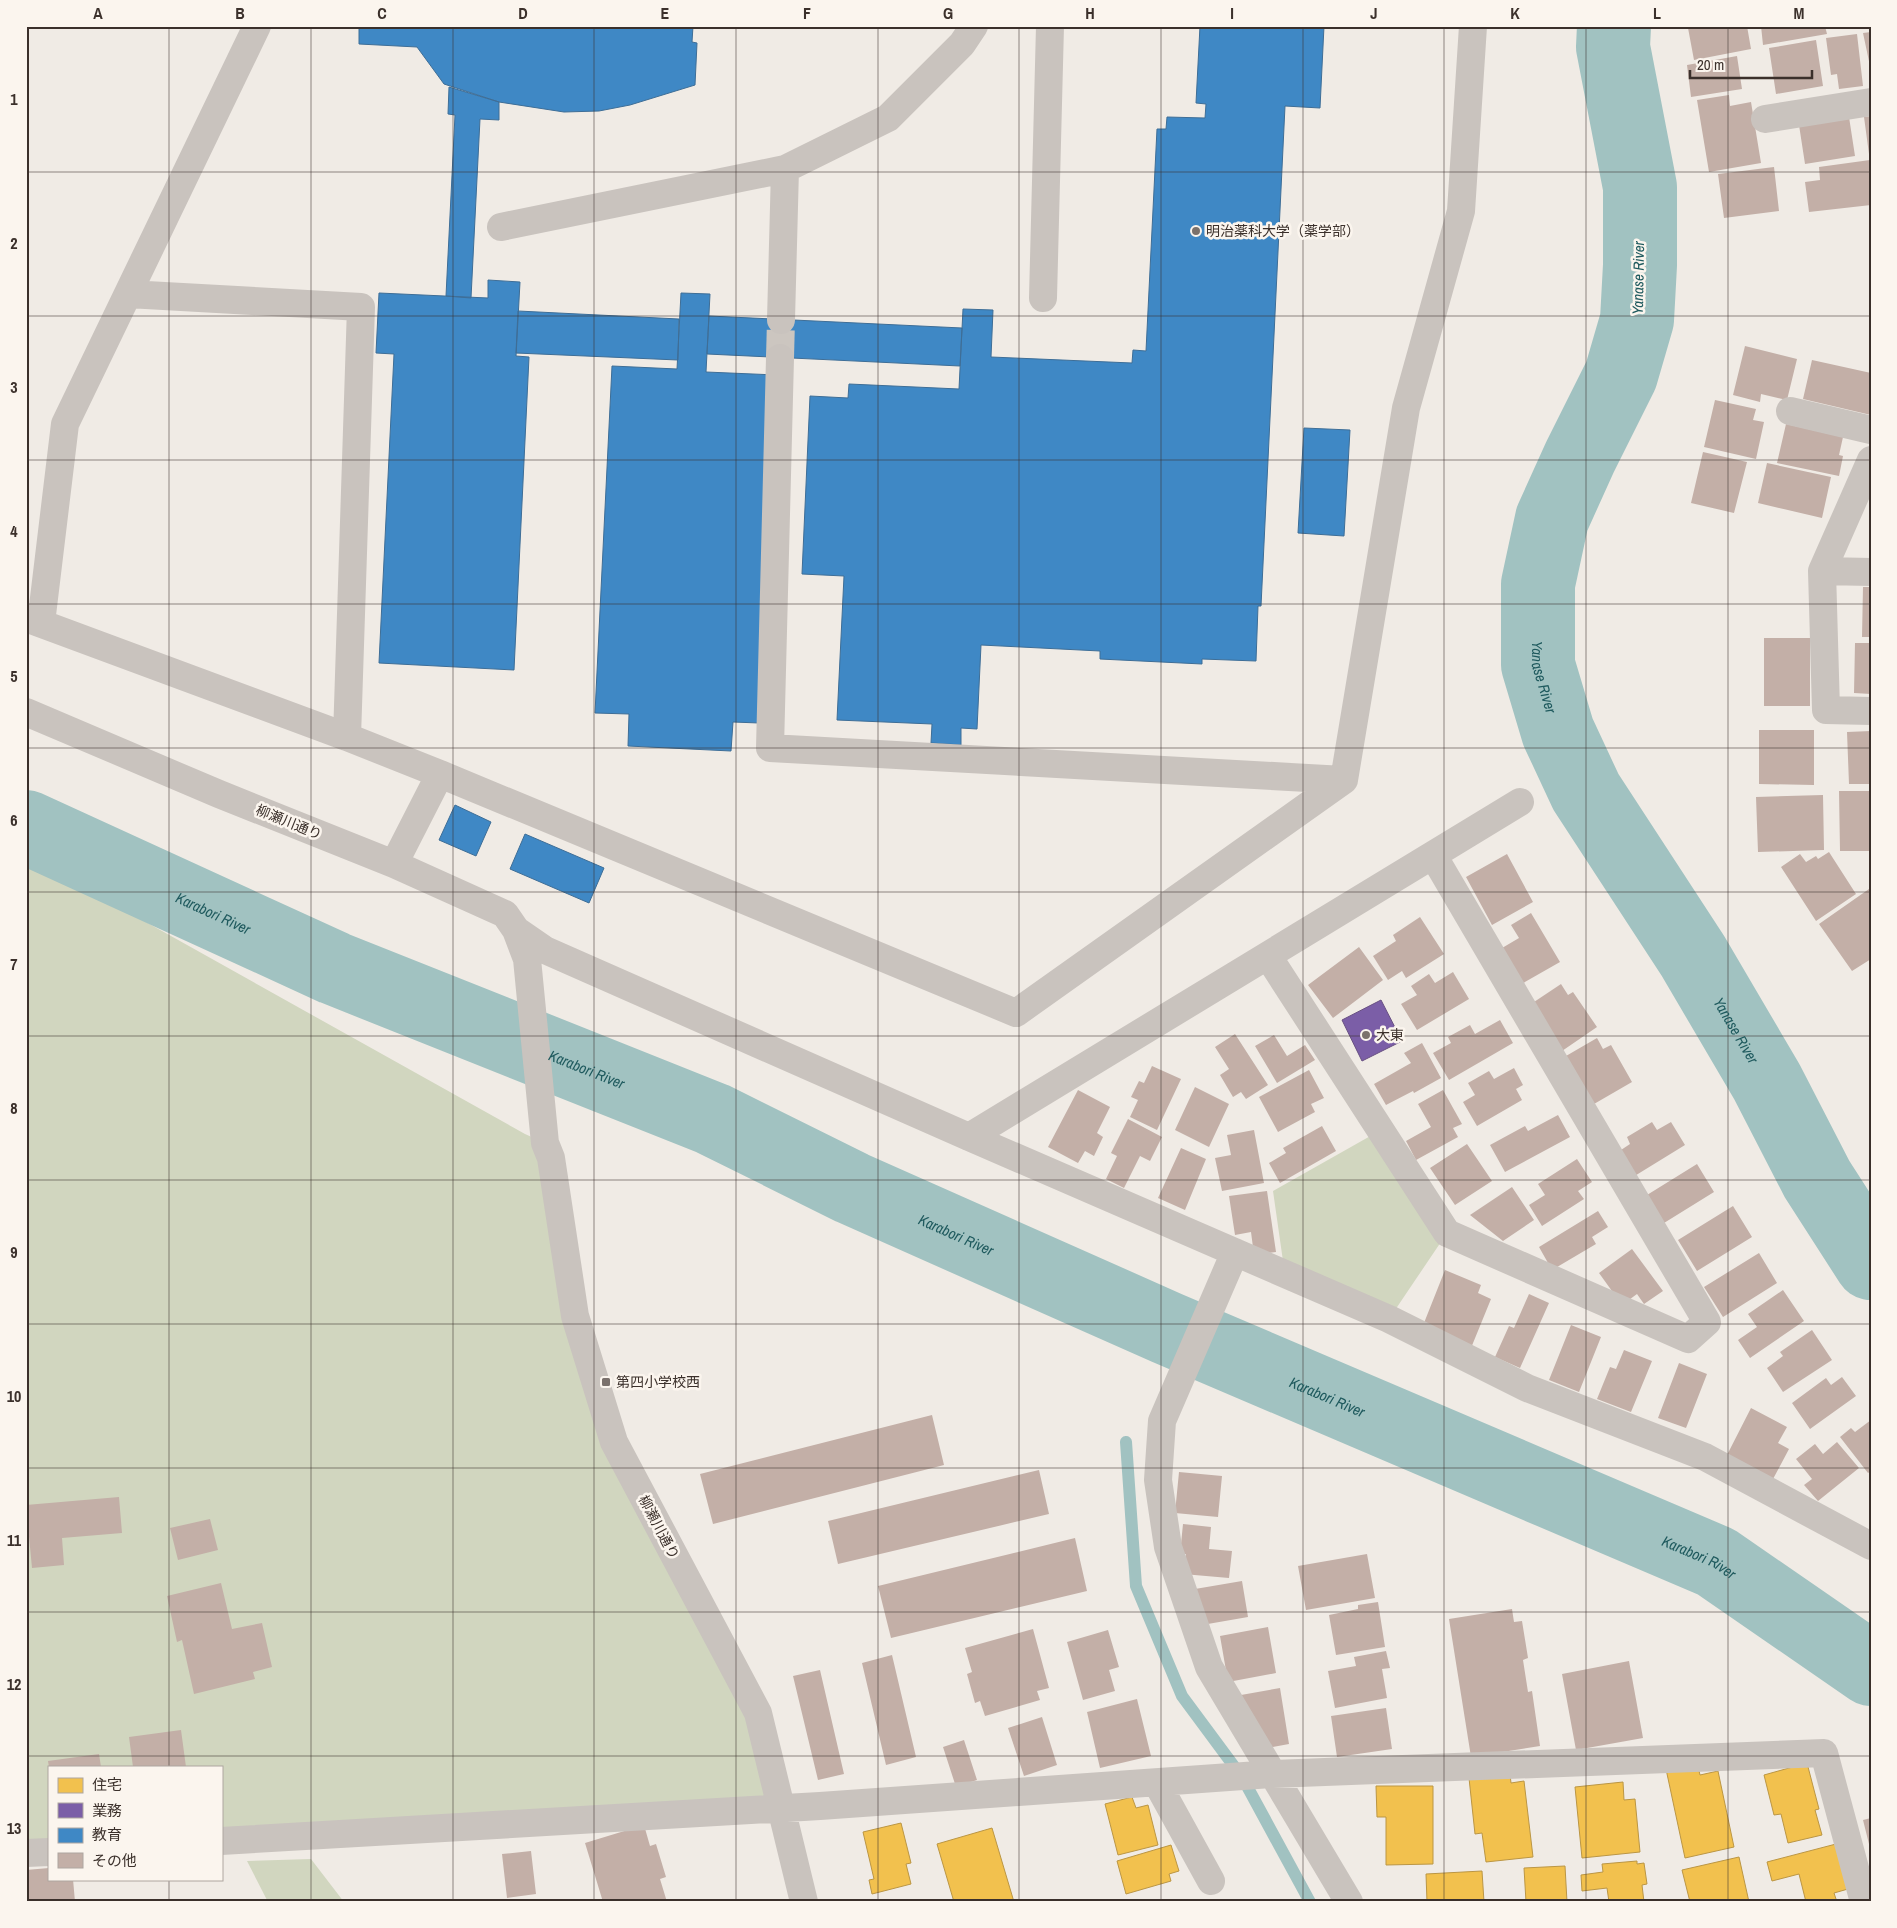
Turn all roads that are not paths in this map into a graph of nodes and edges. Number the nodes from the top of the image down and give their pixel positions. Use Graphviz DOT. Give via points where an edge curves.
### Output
graph roads {
  1 [pos="257,26"];
  2 [pos="974,26"];
  3 [pos="1050,26"];
  4 [pos="1473,26"];
  5 [pos="1871,102"];
  6 [pos="1764,119"];
  7 [pos="785,169"];
  8 [pos="501,227"];
  9 [pos="128,294"];
  10 [pos="1043,298"];
  11 [pos="781,320"];
  12 [pos="780,358"];
  13 [pos="1790,411"];
  14 [pos="1871,430"];
  15 [pos="1871,460"];
  16 [pos="1822,571"];
  17 [pos="1871,572"];
  18 [pos="33,620"];
  19 [pos="1871,711"];
  20 [pos="26,712"];
  21 [pos="347,736"];
  22 [pos="440,774"];
  23 [pos="1344,780"];
  24 [pos="1520,802"];
  25 [pos="1433,856"];
  26 [pos="394,864"];
  27 [pos="516,930"];
  28 [pos="1268,956"];
  29 [pos="969,1138"];
  30 [pos="1234,1256"];
  31 [pos="1871,1546"];
  32 [pos="1266,1775"];
  33 [pos="1157,1783"];
  34 [pos="780,1808"];
  35 [pos="222,1841"];
  36 [pos="48,1852"];
  37 [pos="26,1853"];
  38 [pos="1211,1881"];
  39 [pos="804,1902"];
  40 [pos="1348,1902"];
  41 [pos="1864,1902"];
  1 -- 9 [label="street"];
  2 -- 7 [label="street" via="962,44 888,118"];
  3 -- 10 [label="street"];
  4 -- 23 [label="street" via="1461,212 1406,408"];
  5 -- 6 [label="street"];
  7 -- 8 [label="street"];
  7 -- 11 [label="street"];
  9 -- 18 [label="street" via="65,424"];
  9 -- 21 [label="street" via="361,307"];
  12 -- 23 [label="street" via="770,748"];
  13 -- 14 [label="street"];
  15 -- 16 [label="street"];
  16 -- 17 [label="street"];
  16 -- 19 [label="street" via="1826,710"];
  18 -- 21 [label="street"];
  20 -- 26 [label="street, 柳瀬川通り"];
  21 -- 22 [label="street"];
  22 -- 23 [label="street" via="1016,1013"];
  22 -- 26 [label="street"];
  24 -- 25 [label="street"];
  25 -- 28 [label="street"];
  25 -- 28 [label="street" via="1707,1322 1688,1338 1447,1233"];
  26 -- 27 [label="street, 柳瀬川通り" via="505,914"];
  27 -- 29 [label="street" via="545,950"];
  27 -- 34 [label="street, 柳瀬川通り" via="527,959 546,1143 575,1316 614,1442 758,1713"];
  28 -- 29 [label="street"];
  29 -- 30 [label="street"];
  30 -- 31 [label="street" via="1389,1319 1527,1388 1705,1457"];
  30 -- 32 [label="street" via="1162,1421 1158,1480 1168,1546 1209,1667"];
  32 -- 33 [label="street"];
  32 -- 40 [label="street"];
  32 -- 41 [label="street" via="1824,1753"];
  33 -- 34 [label="street"];
  33 -- 38 [label="street"];
  34 -- 35 [label="street"];
  34 -- 39 [label="street, 柳瀬川通り"];
  36 -- 37 [label="street"];
}
